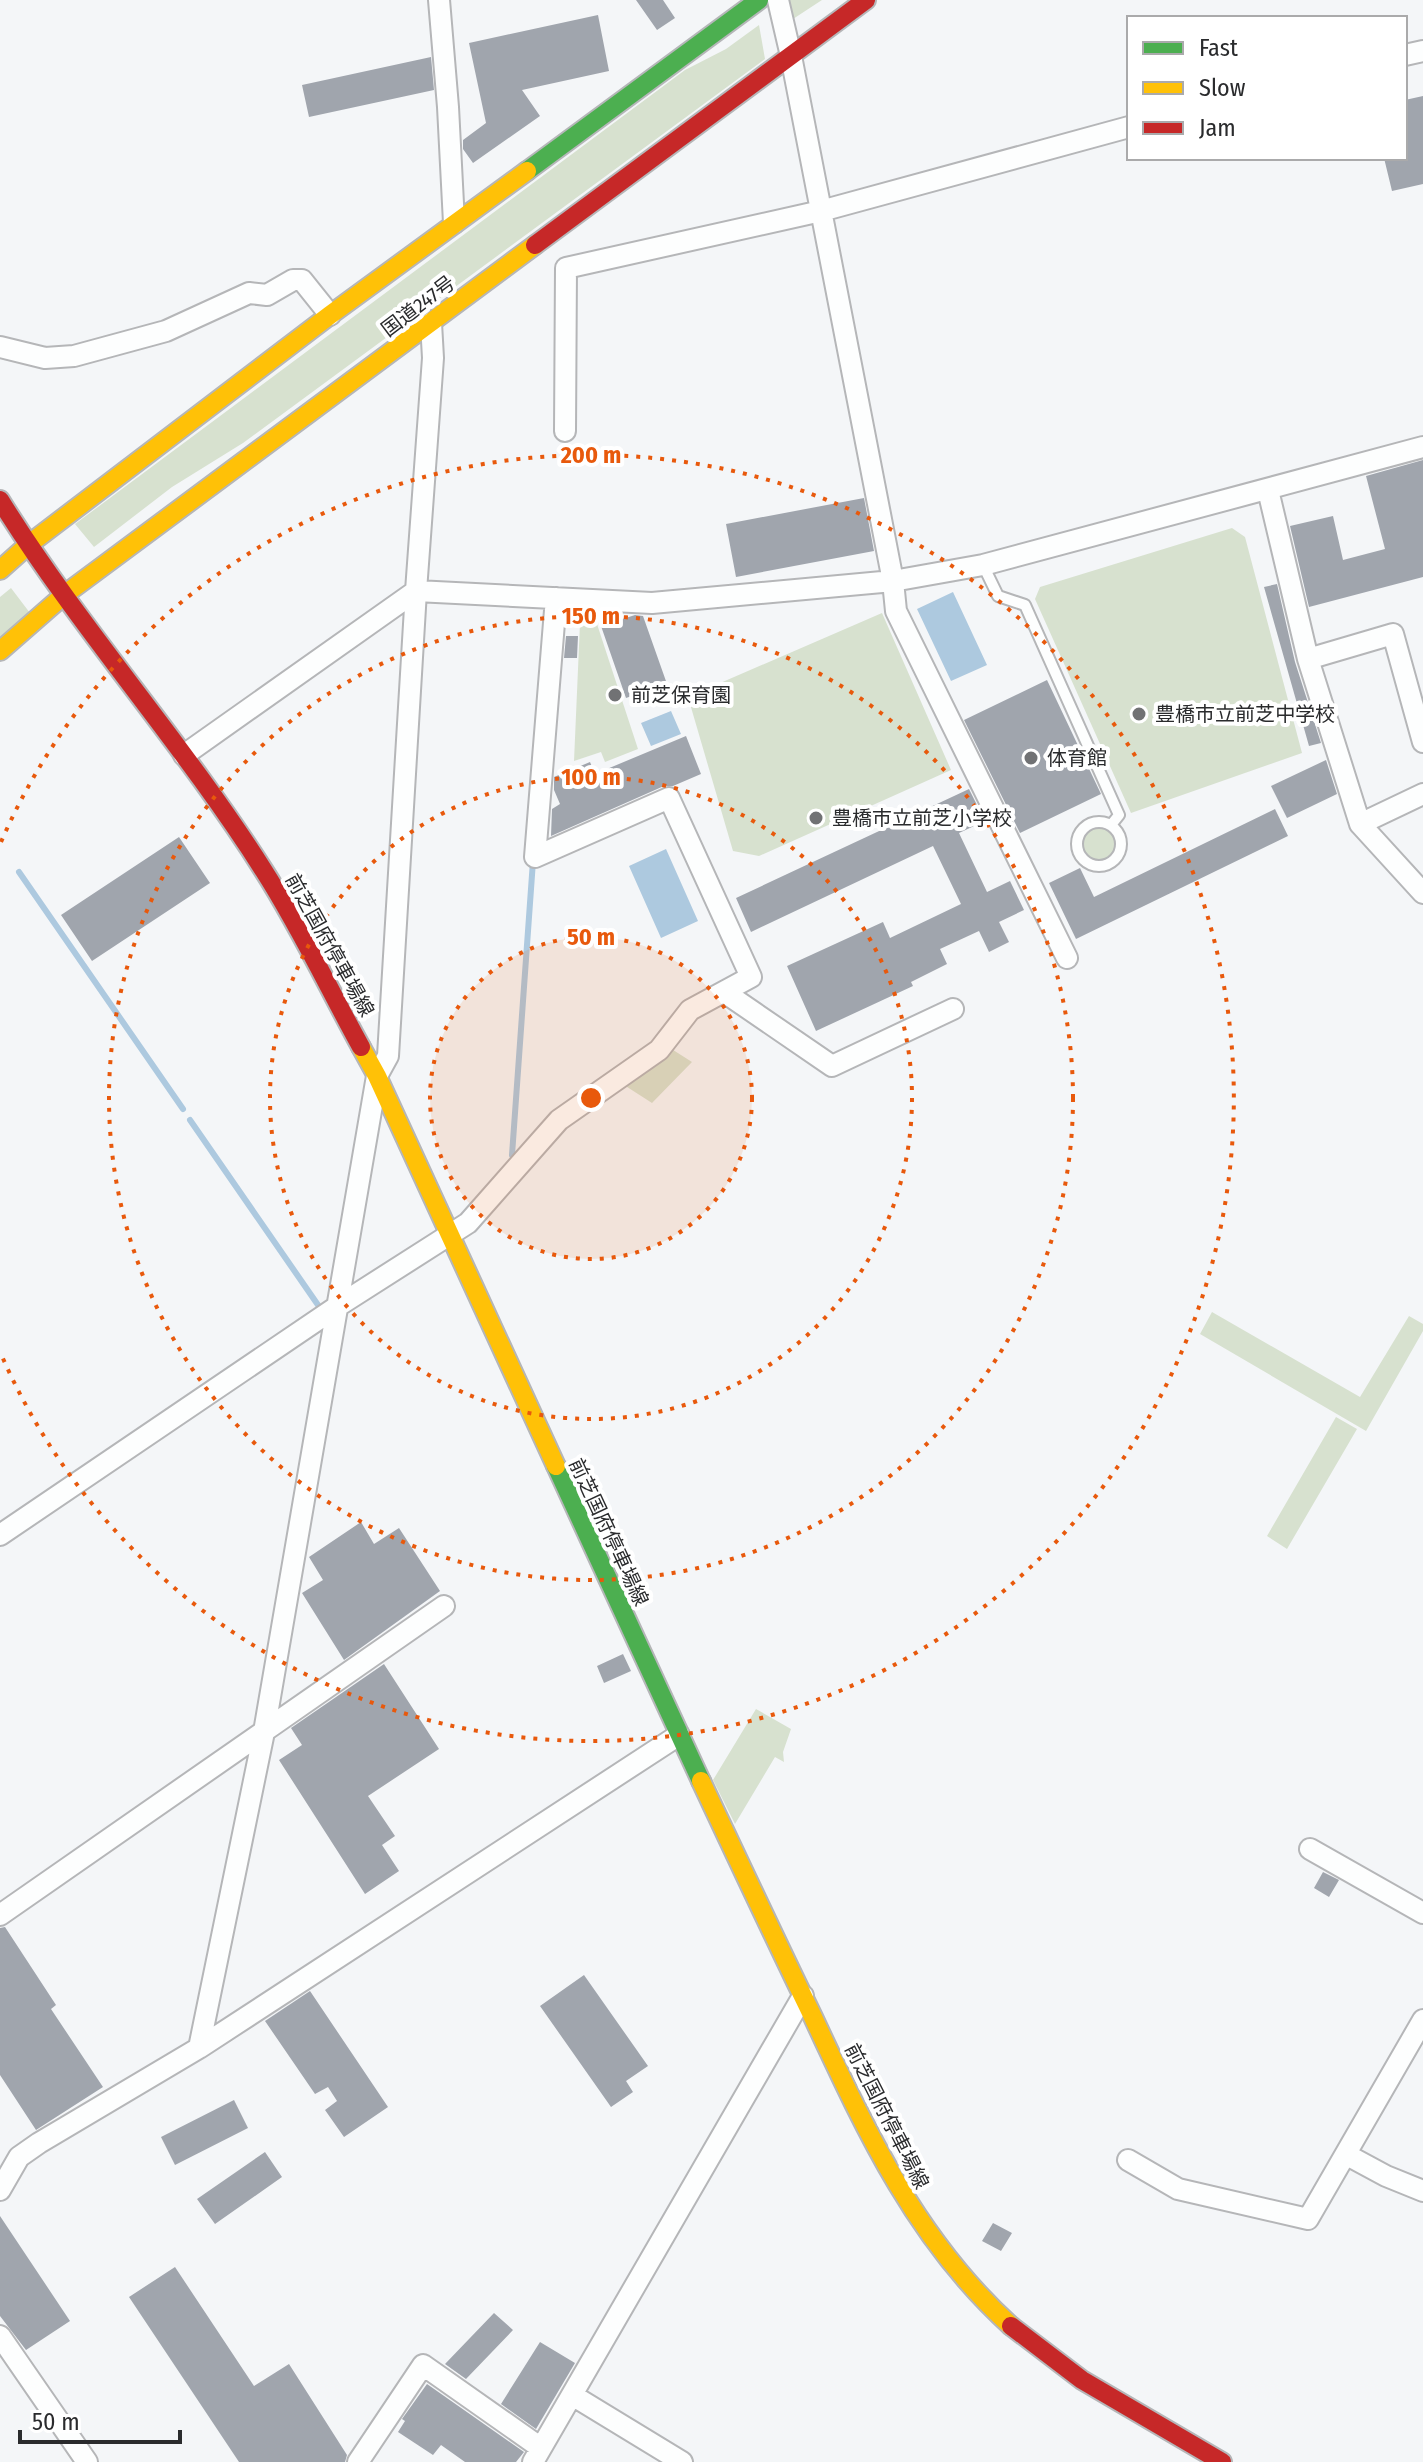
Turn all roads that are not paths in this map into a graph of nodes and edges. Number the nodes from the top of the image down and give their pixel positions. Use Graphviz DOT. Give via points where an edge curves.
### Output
graph roads {
  1 [pos="439,0"];
  2 [pos="759,0"];
  3 [pos="778,0"];
  4 [pos="866,0"];
  5 [pos="791,56"];
  6 [pos="1127,128"];
  7 [pos="821,211"];
  8 [pos="454,223"];
  9 [pos="330,315"];
  10 [pos="431,323"];
  11 [pos="0,347"];
  12 [pos="565,431"];
  13 [pos="1423,447"];
  14 [pos="1268,490"];
  15 [pos="0,500"];
  16 [pos="28,545"];
  17 [pos="983,565"];
  18 [pos="0,570"];
  19 [pos="893,581"];
  20 [pos="416,591"];
  21 [pos="64,595"];
  22 [pos="556,598"];
  23 [pos="0,651"];
  24 [pos="1308,659"];
  25 [pos="1423,742"];
  26 [pos="184,755"];
  27 [pos="1423,794"];
  28 [pos="1360,824"];
  29 [pos="1111,825"];
  30 [pos="1423,893"];
  31 [pos="1067,958"];
  32 [pos="724,992"];
  33 [pos="953,1009"];
  34 [pos="377,1076"];
  35 [pos="449,1235"];
  36 [pos="338,1306"];
  37 [pos="0,1535"];
  38 [pos="444,1606"];
  39 [pos="264,1732"];
  40 [pos="679,1735"];
  41 [pos="1310,1849"];
  42 [pos="1423,1913"];
  43 [pos="0,1915"];
  44 [pos="803,1996"];
  45 [pos="1423,2020"];
  46 [pos="199,2048"];
  47 [pos="1347,2155"];
  48 [pos="1128,2160"];
  49 [pos="0,2190"];
  50 [pos="1423,2191"];
  51 [pos="0,2336"];
  52 [pos="572,2395"];
  53 [pos="537,2455"];
  54 [pos="87,2462"];
  55 [pos="358,2462"];
  56 [pos="682,2462"];
  57 [pos="1222,2462"];
  1 -- 8 [label="street"];
  2 -- 8 [label="main road"];
  3 -- 5 [label="street"];
  4 -- 5 [label="main road, 国道247号"];
  5 -- 7 [label="street"];
  5 -- 10 [label="main road, 国道247号"];
  6 -- 7 [label="street"];
  7 -- 12 [label="street" via="566,268"];
  7 -- 19 [label="street"];
  8 -- 9 [label="main road"];
  9 -- 11 [label="street" via="302,280 293,280 267,295 249,293 166,331 74,356 45,358"];
  9 -- 16 [label="main road"];
  10 -- 20 [label="street"];
  10 -- 21 [label="main road, 国道247号"];
  13 -- 14 [label="street"];
  14 -- 17 [label="street"];
  14 -- 24 [label="street"];
  15 -- 16 [label="main road, 前芝国府停車場線"];
  16 -- 18 [label="main road"];
  16 -- 21 [label="main road, 前芝国府停車場線"];
  17 -- 19 [label="street"];
  17 -- 29 [label="lane" via="998,596 1025,605 1119,815"];
  19 -- 22 [label="street" via="652,603"];
  19 -- 31 [label="street" via="896,611"];
  20 -- 22 [label="street"];
  20 -- 26 [label="street"];
  20 -- 34 [label="street" via="388,1056"];
  21 -- 23 [label="main road, 国道247号"];
  21 -- 26 [label="main road, 前芝国府停車場線"];
  22 -- 32 [label="street" via="535,857 669,798 751,977"];
  24 -- 25 [label="street" via="1393,634"];
  24 -- 28 [label="street"];
  26 -- 34 [label="main road, 前芝国府停車場線" via="265,872"];
  27 -- 28 [label="street"];
  28 -- 30 [label="street"];
  29 -- 29 [label="lane" via="1093,822 1079,834 1077,846 1087,863 1106,865 1119,854 1119,832"];
  32 -- 33 [label="street" via="832,1066"];
  32 -- 35 [label="street" via="690,1010 659,1050 559,1120 468,1223"];
  34 -- 35 [label="main road, 前芝国府停車場線"];
  34 -- 36 [label="street"];
  35 -- 36 [label="street"];
  35 -- 40 [label="main road, 前芝国府停車場線"];
  36 -- 37 [label="street"];
  36 -- 39 [label="street"];
  38 -- 39 [label="street"];
  39 -- 43 [label="street"];
  39 -- 46 [label="street"];
  40 -- 44 [label="main road, 前芝国府停車場線"];
  40 -- 46 [label="street"];
  41 -- 42 [label="street"];
  44 -- 52 [label="street"];
  44 -- 57 [label="main road, 前芝国府停車場線" via="904,2199 983,2301 1082,2380"];
  45 -- 47 [label="street"];
  46 -- 49 [label="street" via="19,2157"];
  47 -- 48 [label="street" via="1308,2219 1178,2189"];
  47 -- 50 [label="street"];
  51 -- 54 [label="street"];
  52 -- 53 [label="street"];
  52 -- 56 [label="street"];
  53 -- 55 [label="street" via="423,2365"];
}
